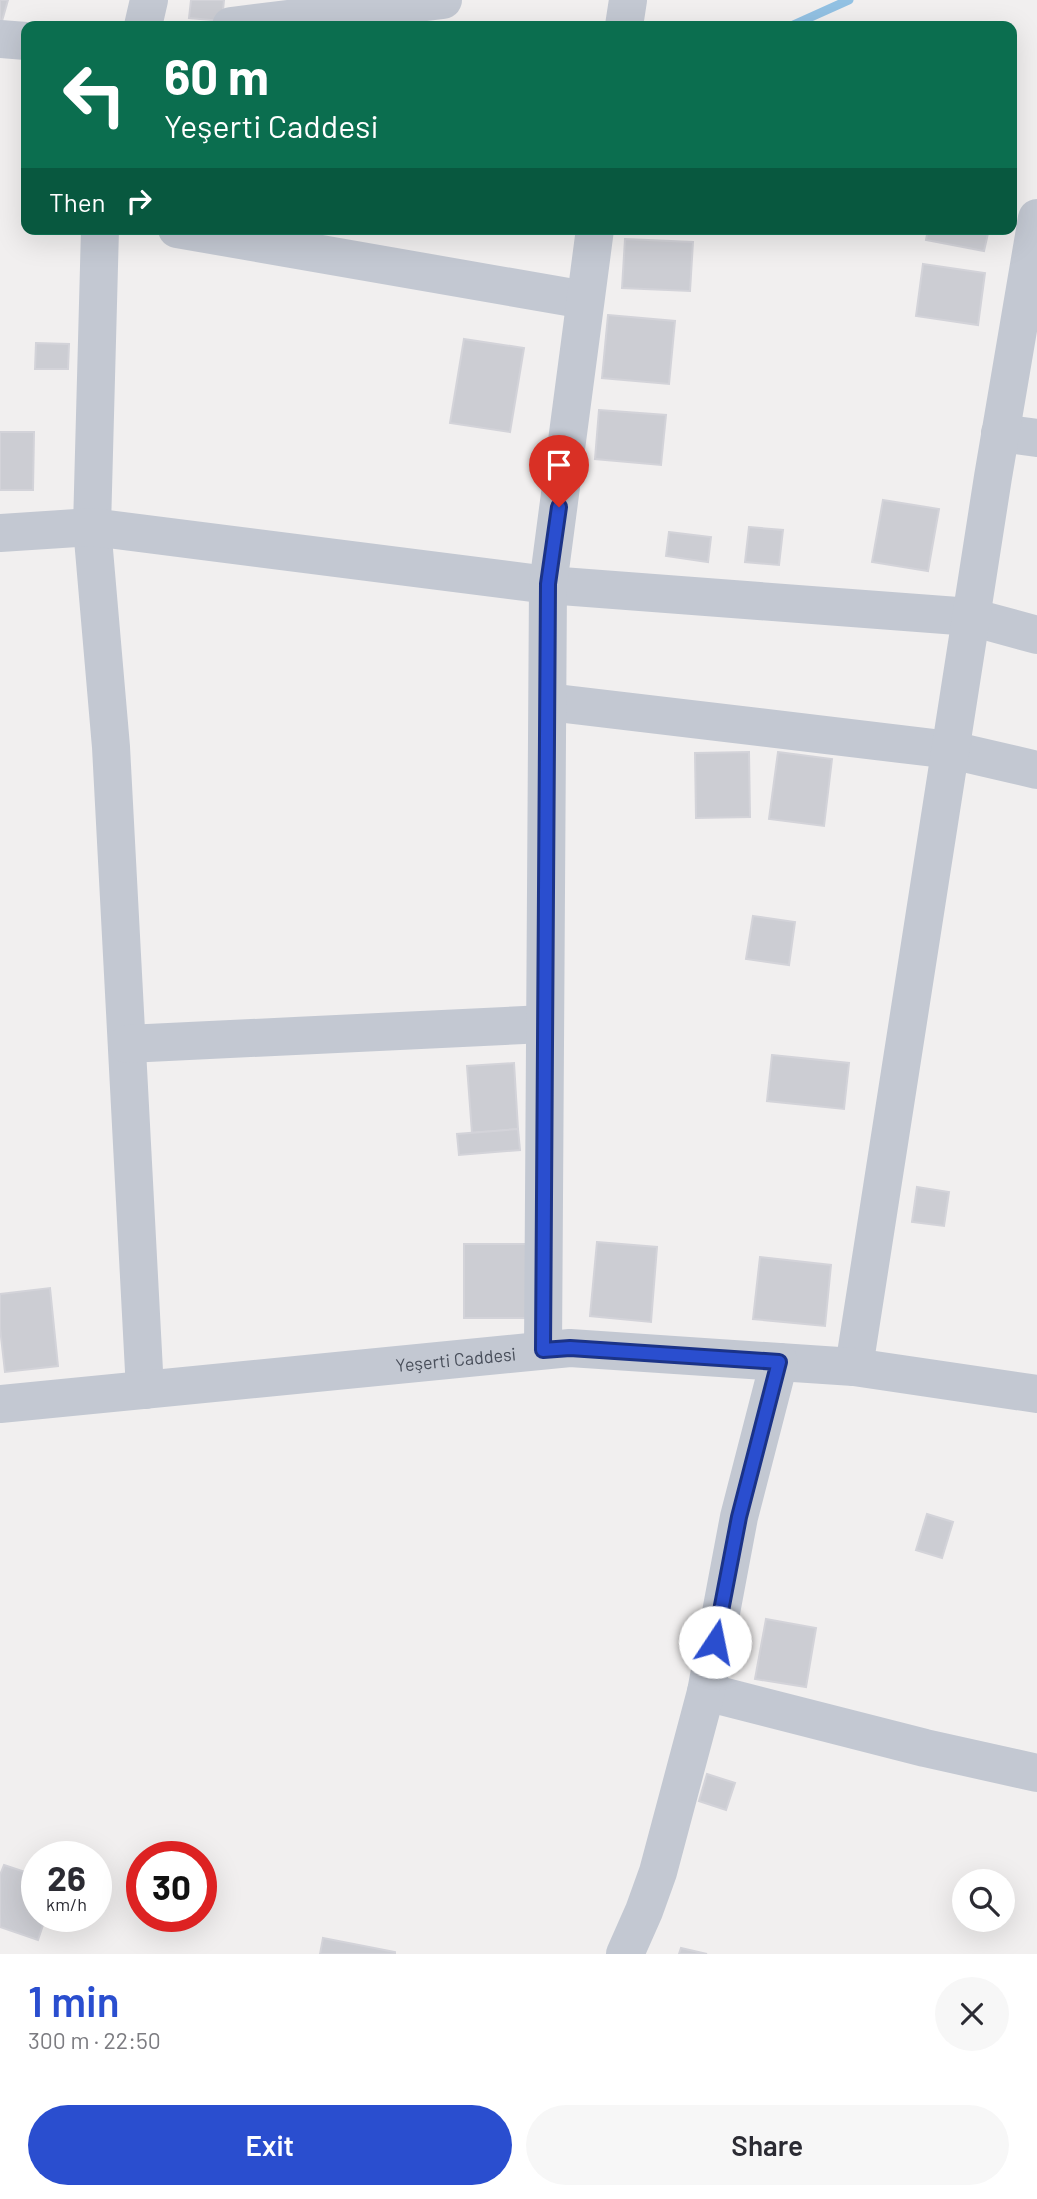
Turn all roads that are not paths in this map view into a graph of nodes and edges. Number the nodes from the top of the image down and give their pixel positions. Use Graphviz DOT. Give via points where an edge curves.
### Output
graph roads {
  1 [pos="149,0"];
  2 [pos="443,0"];
  3 [pos="628,0"];
  4 [pos="144,21"];
  5 [pos="272,21"];
  6 [pos="625,21"];
  7 [pos="0,39"];
  8 [pos="21,41"];
  9 [pos="1037,218"];
  10 [pos="100,235"];
  11 [pos="211,235"];
  12 [pos="593,235"];
  13 [pos="585,300"];
  14 [pos="1019,436"];
  15 [pos="92,527"];
  16 [pos="0,533"];
  17 [pos="548,584"];
  18 [pos="971,617"];
  19 [pos="1037,635"];
  20 [pos="548,702"];
  21 [pos="951,750"];
  22 [pos="1037,770"];
  23 [pos="545,1024"];
  24 [pos="127,1044"];
  25 [pos="543,1350"];
  26 [pos="779,1362"];
  27 [pos="854,1367"];
  28 [pos="145,1390"];
  29 [pos="1037,1394"];
  30 [pos="0,1404"];
  31 [pos="706,1692"];
  32 [pos="1037,1773"];
  33 [pos="625,1954"];
  1 -- 4 [label="street"];
  2 -- 5 [label="street"];
  3 -- 6 [label="street"];
  7 -- 8 [label="street"];
  9 -- 14 [label="street"];
  10 -- 15 [label="street"];
  11 -- 13 [label="street"];
  12 -- 13 [label="street"];
  13 -- 17 [label="street"];
  14 -- 18 [label="street"];
  15 -- 16 [label="street"];
  15 -- 17 [label="street"];
  15 -- 24 [label="street" via="111,747"];
  17 -- 18 [label="street"];
  17 -- 20 [label="street"];
  18 -- 19 [label="street"];
  18 -- 21 [label="street"];
  20 -- 21 [label="street"];
  20 -- 23 [label="street"];
  21 -- 22 [label="street"];
  21 -- 27 [label="street"];
  23 -- 24 [label="street"];
  23 -- 25 [label="street"];
  24 -- 28 [label="street"];
  25 -- 26 [label="street, Yeşerti Caddesi"];
  25 -- 28 [label="street, Yeşerti Caddesi"];
  26 -- 27 [label="street, Yeşerti Caddesi"];
  26 -- 31 [label="street" via="739,1517"];
  27 -- 29 [label="street, Yeşerti Caddesi"];
  28 -- 30 [label="street, Yeşerti Caddesi"];
  31 -- 32 [label="street"];
  31 -- 33 [label="street" via="658,1872"];
}
